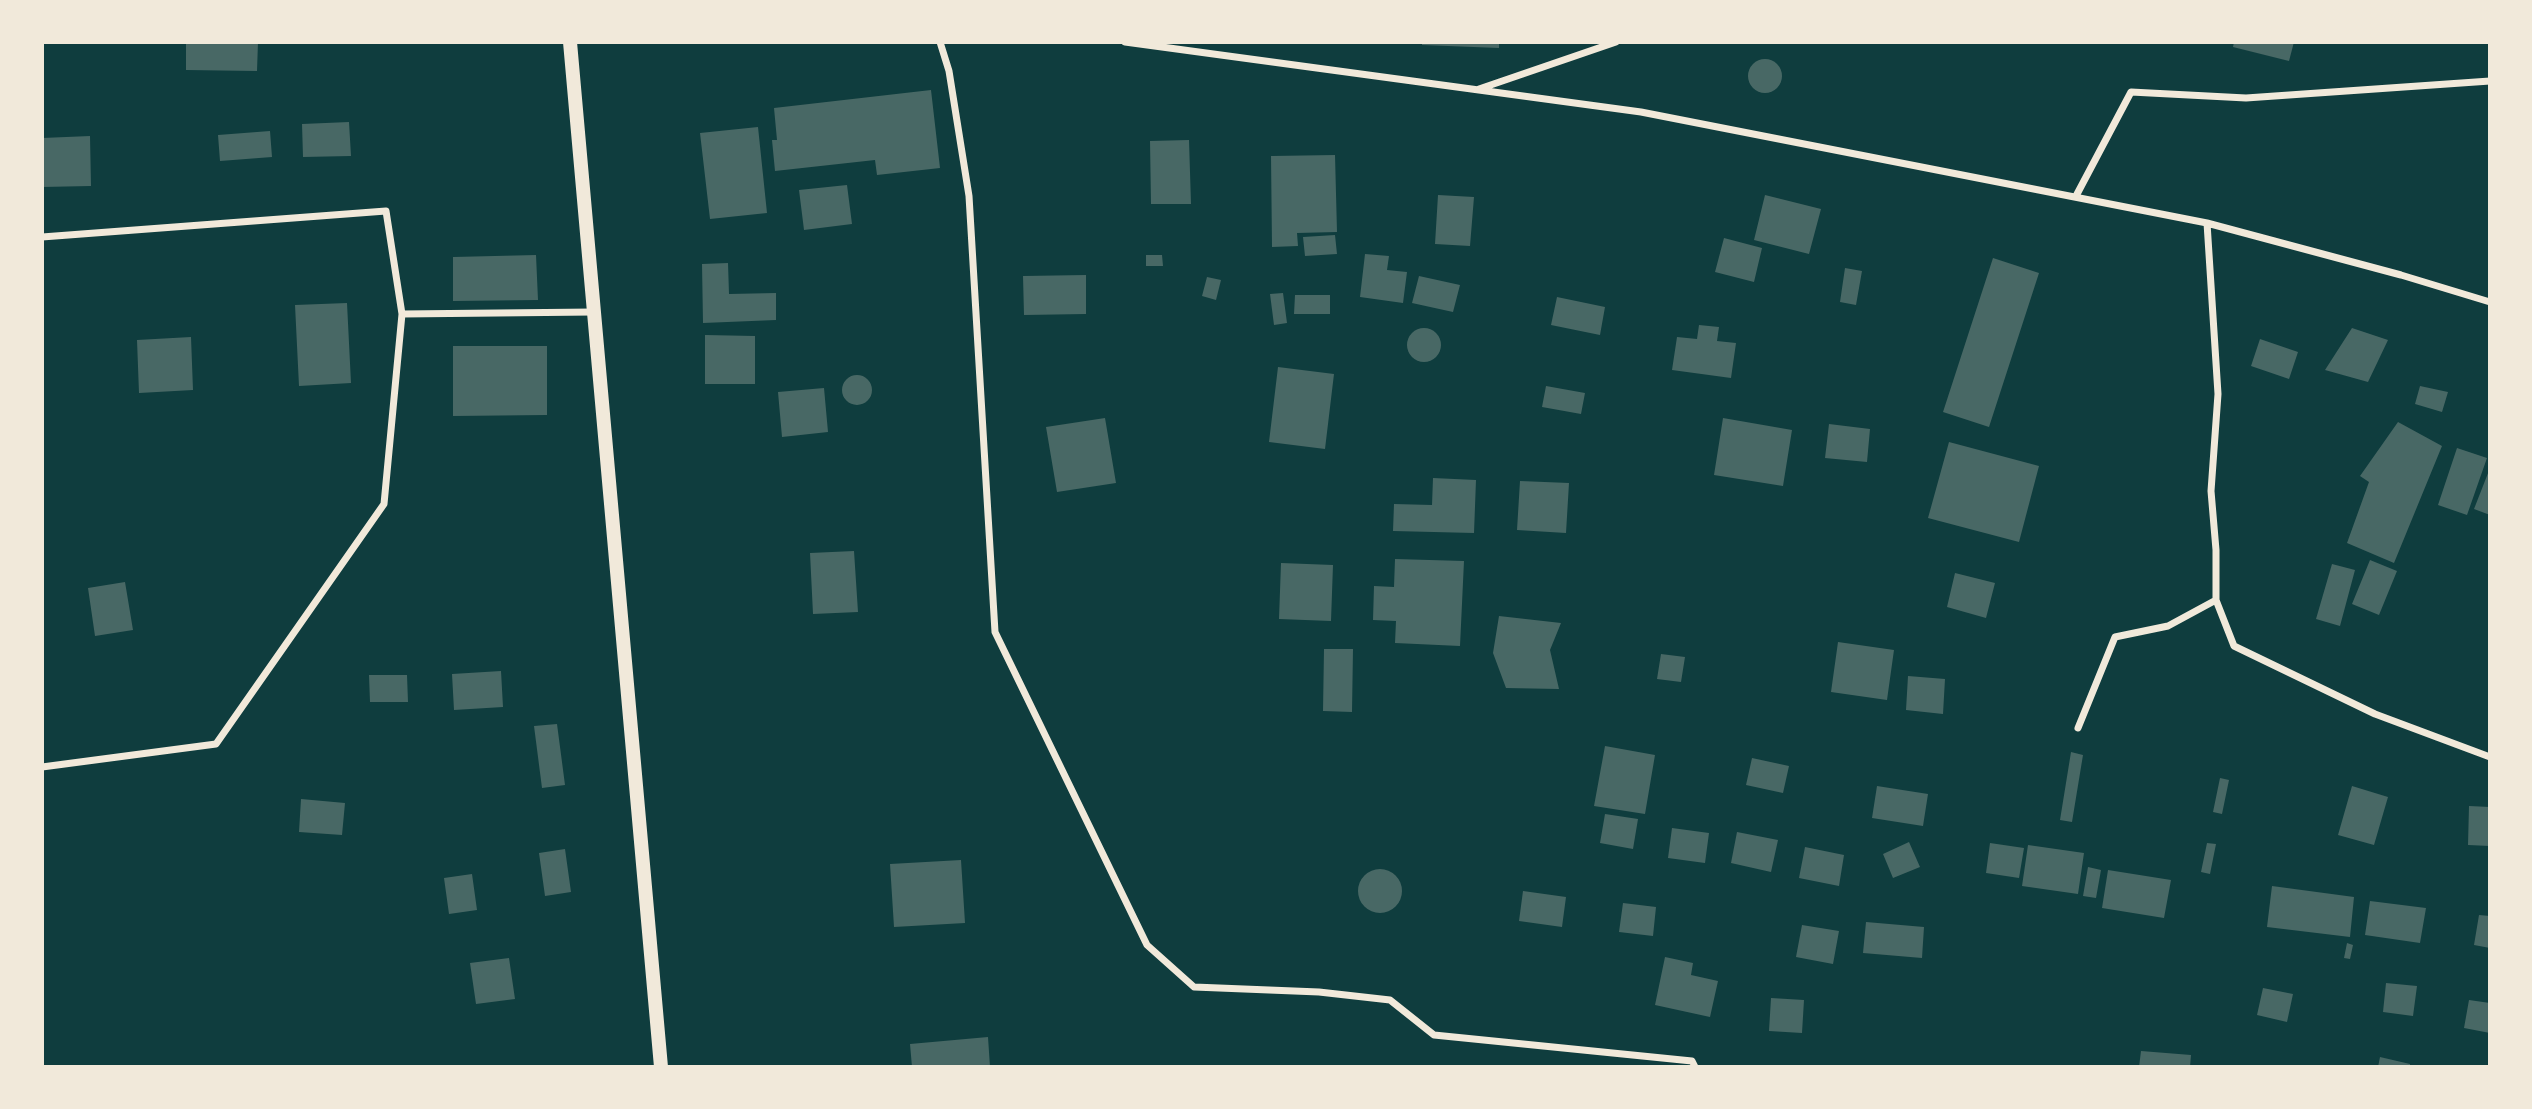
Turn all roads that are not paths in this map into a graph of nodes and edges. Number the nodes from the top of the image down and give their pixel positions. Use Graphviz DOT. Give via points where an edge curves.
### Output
graph roads {
  1 [pos="570,42"];
  2 [pos="940,42"];
  3 [pos="1125,42"];
  4 [pos="1616,42"];
  5 [pos="2490,81"];
  6 [pos="1475,90"];
  7 [pos="2076,196"];
  8 [pos="2207,223"];
  9 [pos="42,237"];
  10 [pos="2490,302"];
  11 [pos="593,312"];
  12 [pos="402,314"];
  13 [pos="2216,600"];
  14 [pos="2078,728"];
  15 [pos="2490,757"];
  16 [pos="42,767"];
  17 [pos="661,1067"];
  18 [pos="1695,1067"];
  1 -- 11 [label="main road"];
  2 -- 18 [label="street" via="949,71 968,196 995,632 1147,945 1194,988 1319,992 1391,1000 1434,1035 1692,1061"];
  3 -- 6 [label="street"];
  4 -- 6 [label="street"];
  5 -- 7 [label="street" via="2246,98 2131,92"];
  6 -- 7 [label="street" via="1642,112"];
  7 -- 8 [label="street"];
  8 -- 10 [label="street"];
  8 -- 13 [label="street" via="2218,394 2211,491"];
  9 -- 12 [label="street" via="386,211"];
  11 -- 12 [label="street"];
  11 -- 17 [label="main road"];
  12 -- 16 [label="street" via="384,504 216,744"];
  13 -- 14 [label="street" via="2168,626 2115,637"];
  13 -- 15 [label="street" via="2234,646 2375,714"];
}
